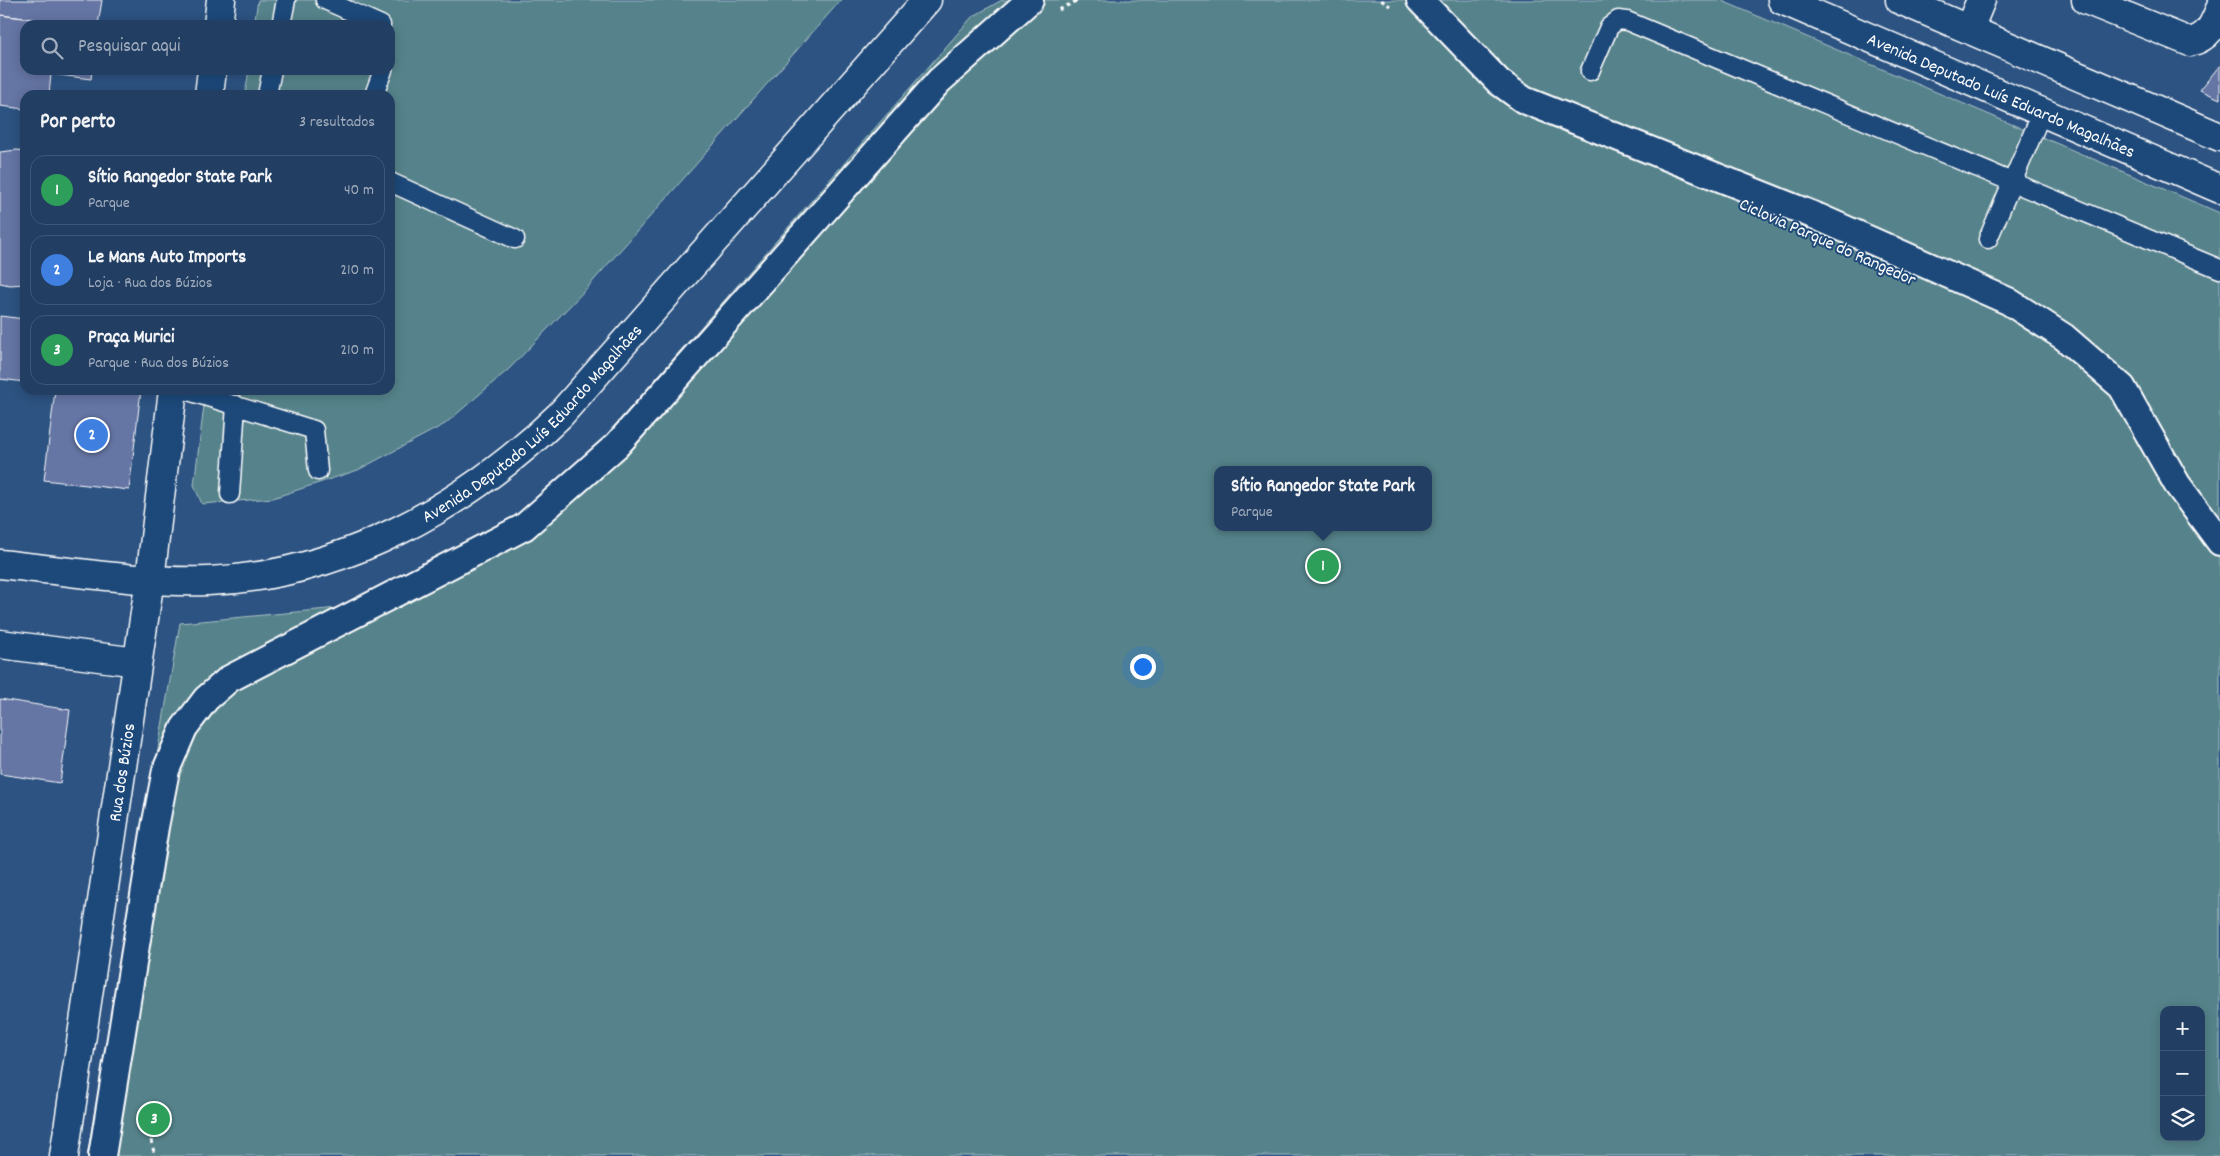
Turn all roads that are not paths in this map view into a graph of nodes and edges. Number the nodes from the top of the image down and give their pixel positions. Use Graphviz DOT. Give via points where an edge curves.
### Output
graph roads {
  1 [pos="221,0"];
  2 [pos="286,0"];
  3 [pos="325,0"];
  4 [pos="926,0"];
  5 [pos="1030,0"];
  6 [pos="1420,0"];
  7 [pos="1782,0"];
  8 [pos="1900,0"];
  9 [pos="1981,0"];
  10 [pos="2086,0"];
  11 [pos="1927,5"];
  12 [pos="2121,6"];
  13 [pos="2220,9"];
  14 [pos="219,20"];
  15 [pos="282,20"];
  16 [pos="370,20"];
  17 [pos="1969,29"];
  18 [pos="1590,71"];
  19 [pos="211,75"];
  20 [pos="271,75"];
  21 [pos="381,75"];
  22 [pos="210,90"];
  23 [pos="268,90"];
  24 [pos="376,90"];
  25 [pos="2042,112"];
  26 [pos="2220,137"];
  27 [pos="2012,180"];
  28 [pos="395,184"];
  29 [pos="2220,189"];
  30 [pos="515,239"];
  31 [pos="1988,239"];
  32 [pos="2220,269"];
  33 [pos="172,395"];
  34 [pos="203,395"];
  35 [pos="236,404"];
  36 [pos="318,471"];
  37 [pos="230,494"];
  38 [pos="2220,542"];
  39 [pos="0,564"];
  40 [pos="150,579"];
  41 [pos="0,644"];
  42 [pos="137,662"];
  43 [pos="64,1156"];
  44 [pos="102,1156"];
  1 -- 14 [label="main road"];
  2 -- 15 [label="lane"];
  3 -- 16 [label="lane"];
  4 -- 40 [label="main road, Avenida Deputado Luís Eduardo Magalhães" via="597,375 533,441 494,473 416,521 331,558 291,570 245,578 208,581"];
  5 -- 44 [label="street" via="939,81 616,445 524,527 229,679 206,699 184,728 166,770 154,827"];
  6 -- 38 [label="street" via="1500,82 1524,100 1818,217 2008,301 2064,337 2122,387 2177,484"];
  7 -- 25 [label="main road, Avenida Deputado Luís Eduardo Magalhães"];
  8 -- 11 [label="main road"];
  9 -- 17 [label="main road"];
  10 -- 12 [label="main road"];
  11 -- 17 [label="main road"];
  12 -- 13 [label="main road" via="2190,42 2202,39 2211,31"];
  17 -- 26 [label="main road"];
  18 -- 27 [label="lane" via="1609,27 1618,20 1627,20"];
  19 -- 22 [label="main road"];
  20 -- 23 [label="lane"];
  21 -- 24 [label="lane"];
  25 -- 27 [label="lane"];
  25 -- 29 [label="main road, Avenida Deputado Luís Eduardo Magalhães"];
  27 -- 31 [label="lane"];
  27 -- 32 [label="lane"];
  28 -- 30 [label="lane"];
  33 -- 40 [label="main road, Rua dos Búzios"];
  34 -- 35 [label="lane"];
  35 -- 36 [label="lane" via="314,430"];
  35 -- 37 [label="lane"];
  39 -- 40 [label="main road, Avenida Deputado Luís Eduardo Magalhães"];
  40 -- 42 [label="main road, Rua dos Búzios"];
  41 -- 42 [label="main road"];
  42 -- 43 [label="main road, Rua dos Búzios"];
}
